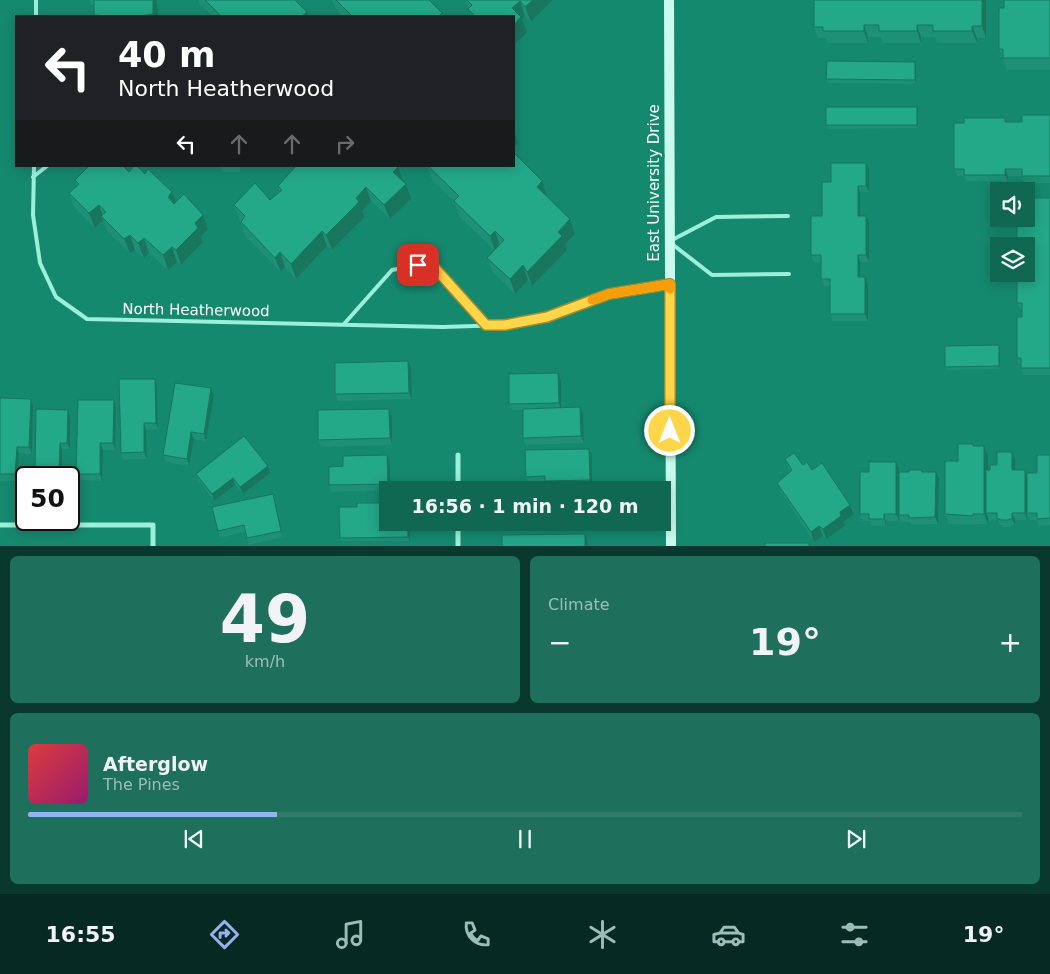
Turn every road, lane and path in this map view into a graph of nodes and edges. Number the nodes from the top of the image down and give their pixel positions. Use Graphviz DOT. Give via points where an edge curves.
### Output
graph roads {
  1 [pos="36,0"];
  2 [pos="669,0"];
  3 [pos="36,15"];
  4 [pos="34,167"];
  5 [pos="46,167"];
  6 [pos="34,177"];
  7 [pos="788,216"];
  8 [pos="669,242"];
  9 [pos="789,274"];
  10 [pos="670,284"];
  11 [pos="343,325"];
  12 [pos="486,325"];
  13 [pos="458,455"];
  14 [pos="458,481"];
  15 [pos="0,525"];
  16 [pos="458,531"];
  17 [pos="153,546"];
  18 [pos="458,546"];
  19 [pos="671,546"];
  1 -- 3 [label="lane"];
  2 -- 8 [label="main road, East University Drive"];
  4 -- 6 [label="lane"];
  5 -- 6 [label="lane"];
  6 -- 11 [label="lane, North Heatherwood" via="33,215 40,263 56,297 87,319"];
  7 -- 8 [label="lane" via="716,217"];
  8 -- 9 [label="lane" via="712,275"];
  8 -- 10 [label="main road, East University Drive"];
  10 -- 12 [label="lane, North Heatherwood" via="609,294 547,317"];
  10 -- 19 [label="main road, East University Drive"];
  11 -- 12 [label="lane, North Heatherwood"];
  11 -- 12 [label="lane" via="392,270 418,265 435,268"];
  13 -- 14 [label="street"];
  15 -- 17 [label="street" via="153,525"];
  16 -- 18 [label="street"];
}
